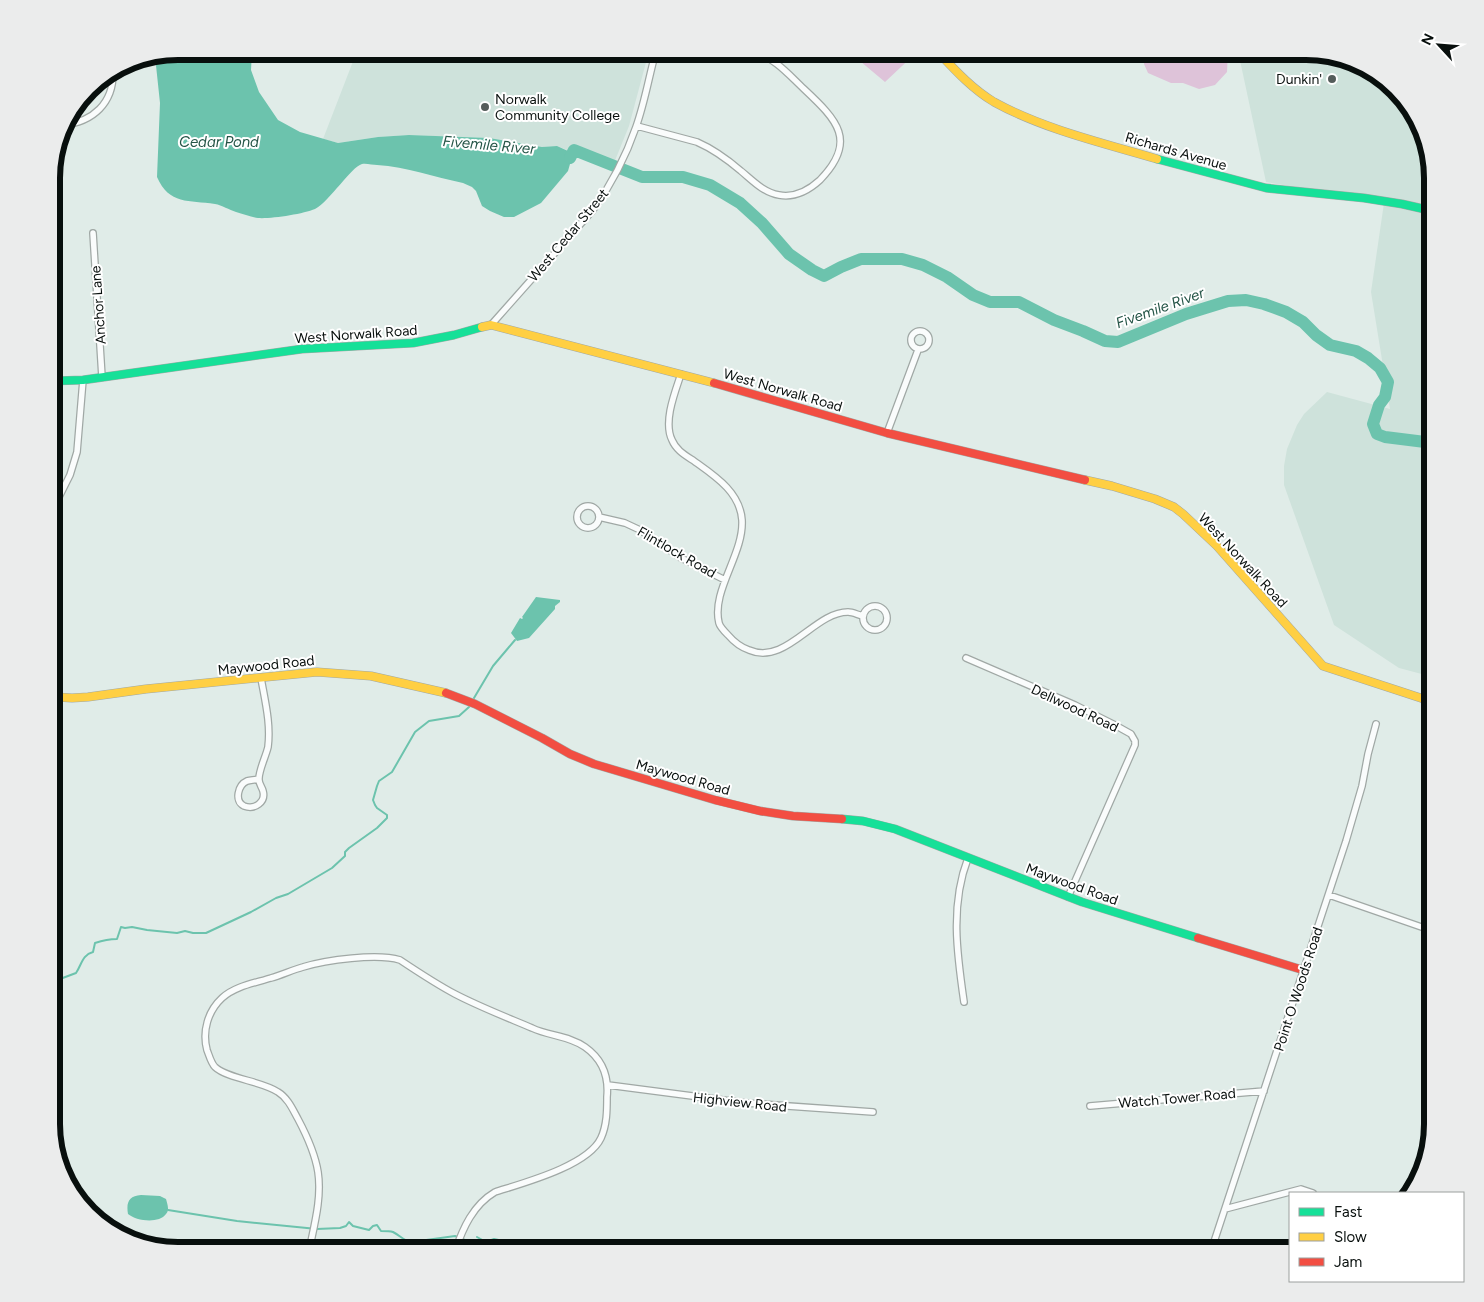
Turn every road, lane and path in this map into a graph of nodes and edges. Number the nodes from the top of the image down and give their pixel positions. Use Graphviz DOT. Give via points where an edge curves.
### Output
graph roads {
  1 [pos="654,60"];
  2 [pos="771,60"];
  3 [pos="945,60"];
  4 [pos="113,80"];
  5 [pos="73,124"];
  6 [pos="637,126"];
  7 [pos="1424,209"];
  8 [pos="93,233"];
  9 [pos="491,325"];
  10 [pos="918,350"];
  11 [pos="681,374"];
  12 [pos="102,377"];
  13 [pos="83,380"];
  14 [pos="60,381"];
  15 [pos="887,433"];
  16 [pos="60,495"];
  17 [pos="599,518"];
  18 [pos="725,580"];
  19 [pos="863,616"];
  20 [pos="966,658"];
  21 [pos="261,678"];
  22 [pos="60,697"];
  23 [pos="1424,699"];
  24 [pos="1376,724"];
  25 [pos="258,780"];
  26 [pos="968,858"];
  27 [pos="1329,895"];
  28 [pos="1068,897"];
  29 [pos="1424,929"];
  30 [pos="1303,970"];
  31 [pos="964,1002"];
  32 [pos="608,1085"];
  33 [pos="1264,1091"];
  34 [pos="1090,1106"];
  35 [pos="874,1112"];
  36 [pos="1289,1192"];
  37 [pos="1290,1192"];
  38 [pos="1310,1192"];
  39 [pos="1225,1209"];
  40 [pos="311,1242"];
  41 [pos="458,1242"];
  42 [pos="1214,1242"];
  1 -- 6 [label="street, West Cedar Street"];
  2 -- 6 [label="street" via="824,107 838,127 840,150 822,177 807,191 789,196 772,194 704,145"];
  3 -- 7 [label="street, Richards Avenue" via="993,101 1054,128 1266,188 1364,198"];
  4 -- 5 [label="street" via="101,108 86,120"];
  6 -- 9 [label="street, West Cedar Street" via="620,165 593,210"];
  8 -- 12 [label="street, Anchor Lane"];
  9 -- 11 [label="street, West Norwalk Road"];
  9 -- 12 [label="street, West Norwalk Road" via="413,343 302,349"];
  10 -- 15 [label="street"];
  11 -- 15 [label="street, West Norwalk Road"];
  11 -- 18 [label="street" via="673,395 669,421 671,440 680,452 727,486 738,503 742,521 740,541"];
  12 -- 13 [label="street, West Norwalk Road"];
  13 -- 14 [label="street, West Norwalk Road"];
  13 -- 16 [label="street" via="77,452"];
  15 -- 23 [label="street, West Norwalk Road" via="1031,464 1155,498 1174,507 1217,546 1322,666"];
  17 -- 18 [label="street, Flintlock Road" via="625,523 640,530 681,558"];
  18 -- 19 [label="street" via="718,605 719,625 735,643 751,651 767,652 788,646 831,616 848,612"];
  19 -- 19 [label="street" via="862,620 870,630 881,628 886,621 885,613 878,607 870,607"];
  20 -- 28 [label="street, Dellwood Road" via="1114,724 1131,734 1134,741"];
  21 -- 22 [label="street, Maywood Road" via="88,698"];
  21 -- 25 [label="street" via="268,748"];
  21 -- 26 [label="street, Maywood Road" via="317,672 372,676 415,686 475,704 570,754 602,766 760,810 882,825"];
  24 -- 27 [label="street, Point O Woods Road" via="1362,786"];
  25 -- 25 [label="street" via="263,789 263,800 256,806 244,806 238,796 241,785"];
  26 -- 28 [label="street, Maywood Road"];
  26 -- 31 [label="street" via="956,916 956,948"];
  27 -- 29 [label="street"];
  27 -- 30 [label="street, Point O Woods Road"];
  28 -- 30 [label="street, Maywood Road"];
  30 -- 33 [label="street, Point O Woods Road"];
  32 -- 35 [label="street, Highview Road" via="746,1103"];
  32 -- 40 [label="street" via="600,1062 584,1046 479,1006 394,958 320,962 230,992 216,1005 208,1020 205,1040 210,1058 214,1066 223,1072 278,1092 306,1133 318,1173"];
  32 -- 41 [label="street" via="604,1129 596,1145 571,1165 485,1198 472,1214"];
  33 -- 34 [label="street, Watch Tower Road"];
  33 -- 39 [label="street, Point O Woods Road"];
  36 -- 39 [label="street"];
  37 -- 38 [label="street" via="1301,1189"];
  39 -- 42 [label="street, Point O Woods Road"];
}
